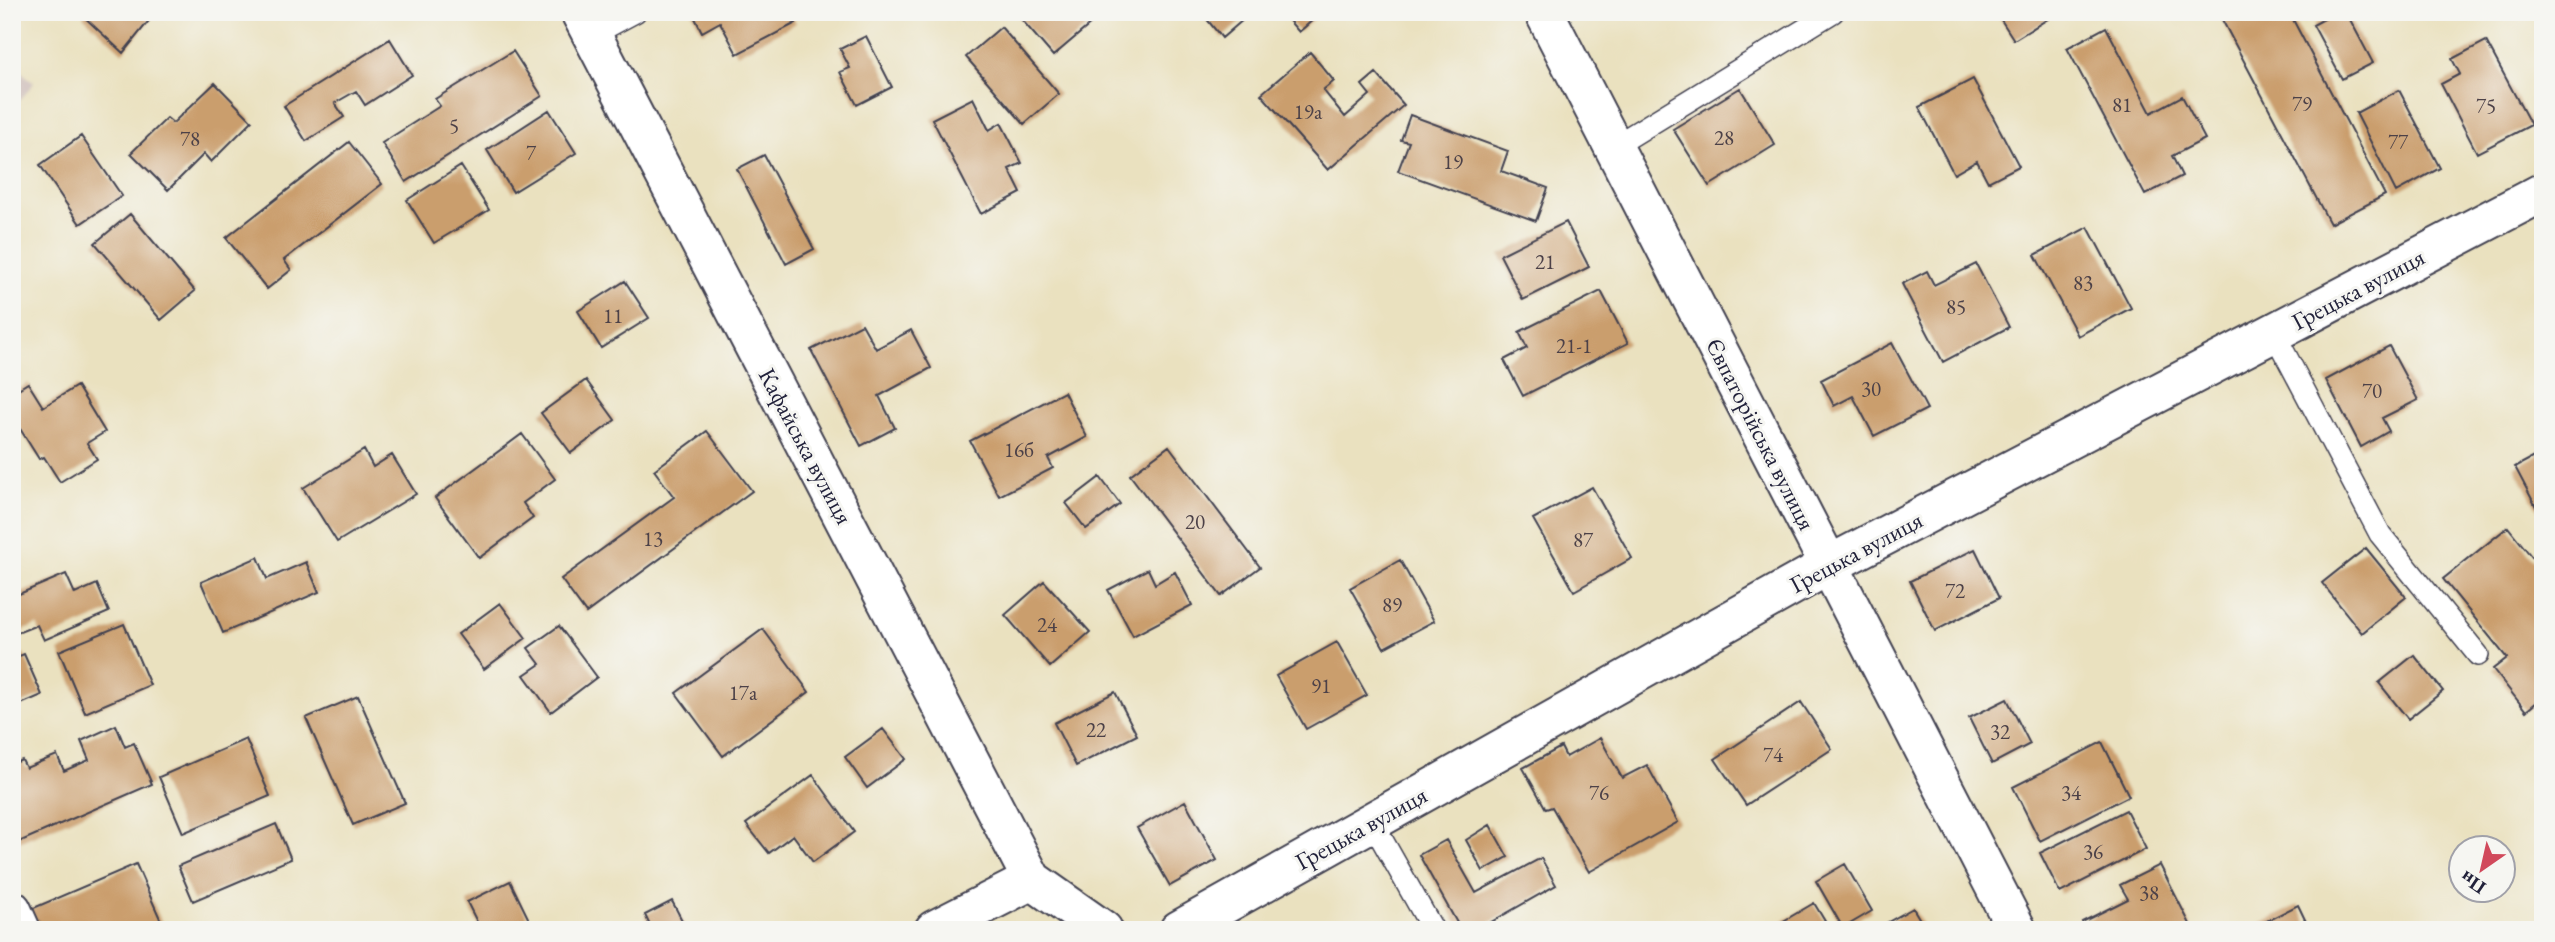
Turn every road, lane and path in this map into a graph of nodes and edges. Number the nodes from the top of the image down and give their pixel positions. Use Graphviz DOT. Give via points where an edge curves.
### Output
graph roads {
  1 [pos="635,12"];
  2 [pos="1544,12"];
  3 [pos="1833,12"];
  4 [pos="586,23"];
  5 [pos="1613,147"];
  6 [pos="2543,192"];
  7 [pos="2274,333"];
  8 [pos="1829,565"];
  9 [pos="2478,655"];
  10 [pos="1372,822"];
  11 [pos="1032,880"];
  12 [pos="12,910"];
  13 [pos="21,930"];
  14 [pos="934,930"];
  15 [pos="1103,930"];
  16 [pos="1179,930"];
  17 [pos="1433,930"];
  18 [pos="2017,930"];
  1 -- 4 [label="lane"];
  2 -- 5 [label="street, Євпаторійська вулиця"];
  3 -- 5 [label="lane"];
  4 -- 11 [label="street, Кафайська вулиця"];
  5 -- 8 [label="street, Євпаторійська вулиця"];
  6 -- 7 [label="street, Грецька вулиця"];
  7 -- 8 [label="street, Грецька вулиця"];
  7 -- 9 [label="lane" via="2380,534"];
  8 -- 10 [label="street, Грецька вулиця"];
  8 -- 18 [label="street, Євпаторійська вулиця"];
  10 -- 16 [label="street, Грецька вулиця"];
  10 -- 17 [label="lane"];
  11 -- 14 [label="street"];
  11 -- 15 [label="street"];
  12 -- 13 [label="street"];
}
